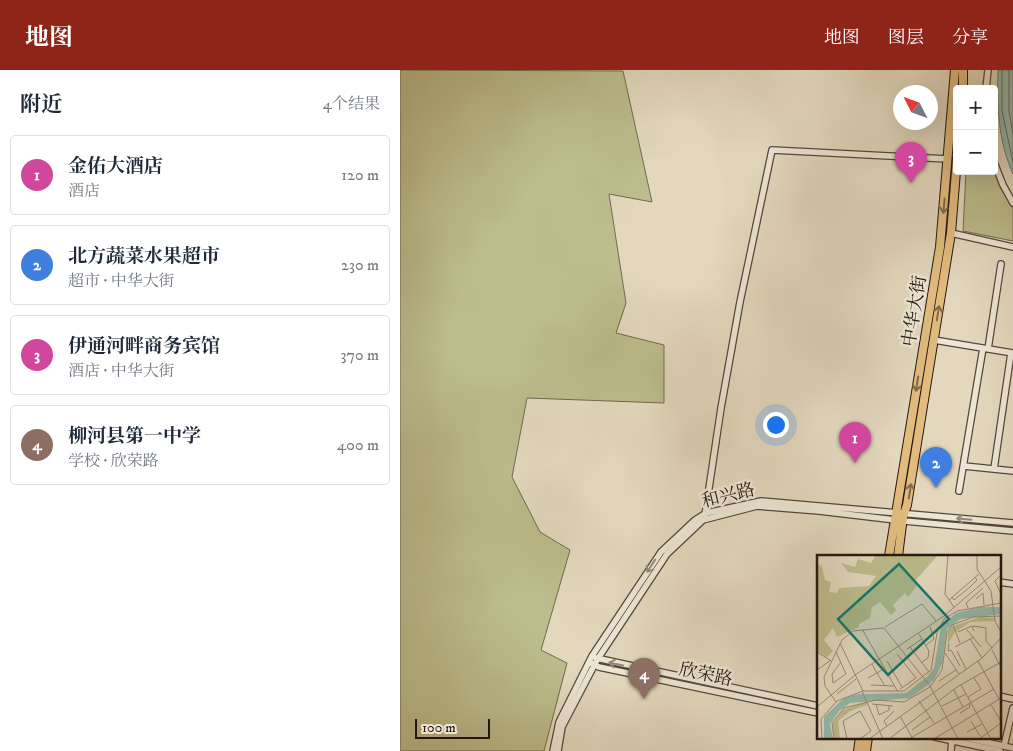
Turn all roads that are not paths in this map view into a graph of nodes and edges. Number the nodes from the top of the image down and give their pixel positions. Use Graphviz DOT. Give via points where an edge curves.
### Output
graph roads {
  1 [pos="955,70"];
  2 [pos="963,70"];
  3 [pos="988,70"];
  4 [pos="962,85"];
  5 [pos="986,85"];
  6 [pos="948,159"];
  7 [pos="998,172"];
  8 [pos="955,175"];
  9 [pos="1013,202"];
  10 [pos="950,233"];
  11 [pos="1013,247"];
  12 [pos="1000,264"];
  13 [pos="934,340"];
  14 [pos="986,348"];
  15 [pos="1012,353"];
  16 [pos="964,466"];
  17 [pos="994,469"];
  18 [pos="1013,471"];
  19 [pos="959,491"];
  20 [pos="705,516"];
  21 [pos="900,517"];
  22 [pos="1013,523"];
  23 [pos="1013,531"];
  24 [pos="889,555"];
  25 [pos="898,555"];
  26 [pos="1000,582"];
  27 [pos="1013,584"];
  28 [pos="595,658"];
  29 [pos="591,664"];
  30 [pos="1000,696"];
  31 [pos="1013,699"];
  32 [pos="817,706"];
  33 [pos="1013,708"];
  34 [pos="817,713"];
  35 [pos="860,738"];
  36 [pos="868,738"];
  37 [pos="939,738"];
  38 [pos="967,738"];
  39 [pos="952,741"];
  40 [pos="1002,748"];
  41 [pos="1013,748"];
  42 [pos="553,751"];
  43 [pos="558,751"];
  44 [pos="858,751"];
  45 [pos="866,751"];
  46 [pos="950,751"];
  1 -- 6 [label="main road, 中华大街"];
  2 -- 4 [label="main road"];
  3 -- 5 [label="street"];
  6 -- 20 [label="street" via="772,150 738,312"];
  6 -- 21 [label="main road, 中华大街, one-way" via="940,247"];
  7 -- 9 [label="street"];
  8 -- 10 [label="main road, 中华大街"];
  10 -- 11 [label="street"];
  13 -- 10 [label="main road, 中华大街, one-way"];
  12 -- 14 [label="street"];
  13 -- 14 [label="street"];
  21 -- 13 [label="main road, 中华大街, one-way" via="907,505"];
  14 -- 15 [label="street"];
  14 -- 16 [label="street"];
  15 -- 17 [label="street"];
  16 -- 17 [label="street"];
  16 -- 19 [label="street"];
  17 -- 18 [label="street"];
  20 -- 21 [label="street, 和兴路" via="761,501"];
  20 -- 28 [label="street, 和兴路" via="668,554"];
  22 -- 21 [label="street, 和兴路, one-way"];
  21 -- 23 [label="street, 和兴路"];
  21 -- 24 [label="main road, 中华大街"];
  21 -- 25 [label="main road, 中华大街"];
  26 -- 27 [label="street"];
  28 -- 29 [label="street, 和兴路"];
  32 -- 28 [label="street, 欣荣路, one-way"];
  29 -- 34 [label="street, 欣荣路"];
  29 -- 42 [label="street, 和兴路" via="558,722"];
  29 -- 43 [label="street, 和兴路" via="562,727"];
  30 -- 31 [label="street"];
  33 -- 40 [label="street"];
  35 -- 44 [label="main road"];
  36 -- 45 [label="main road"];
  37 -- 39 [label="street"];
  38 -- 40 [label="street"];
  39 -- 40 [label="street"];
  39 -- 46 [label="street"];
  40 -- 41 [label="street"];
}
